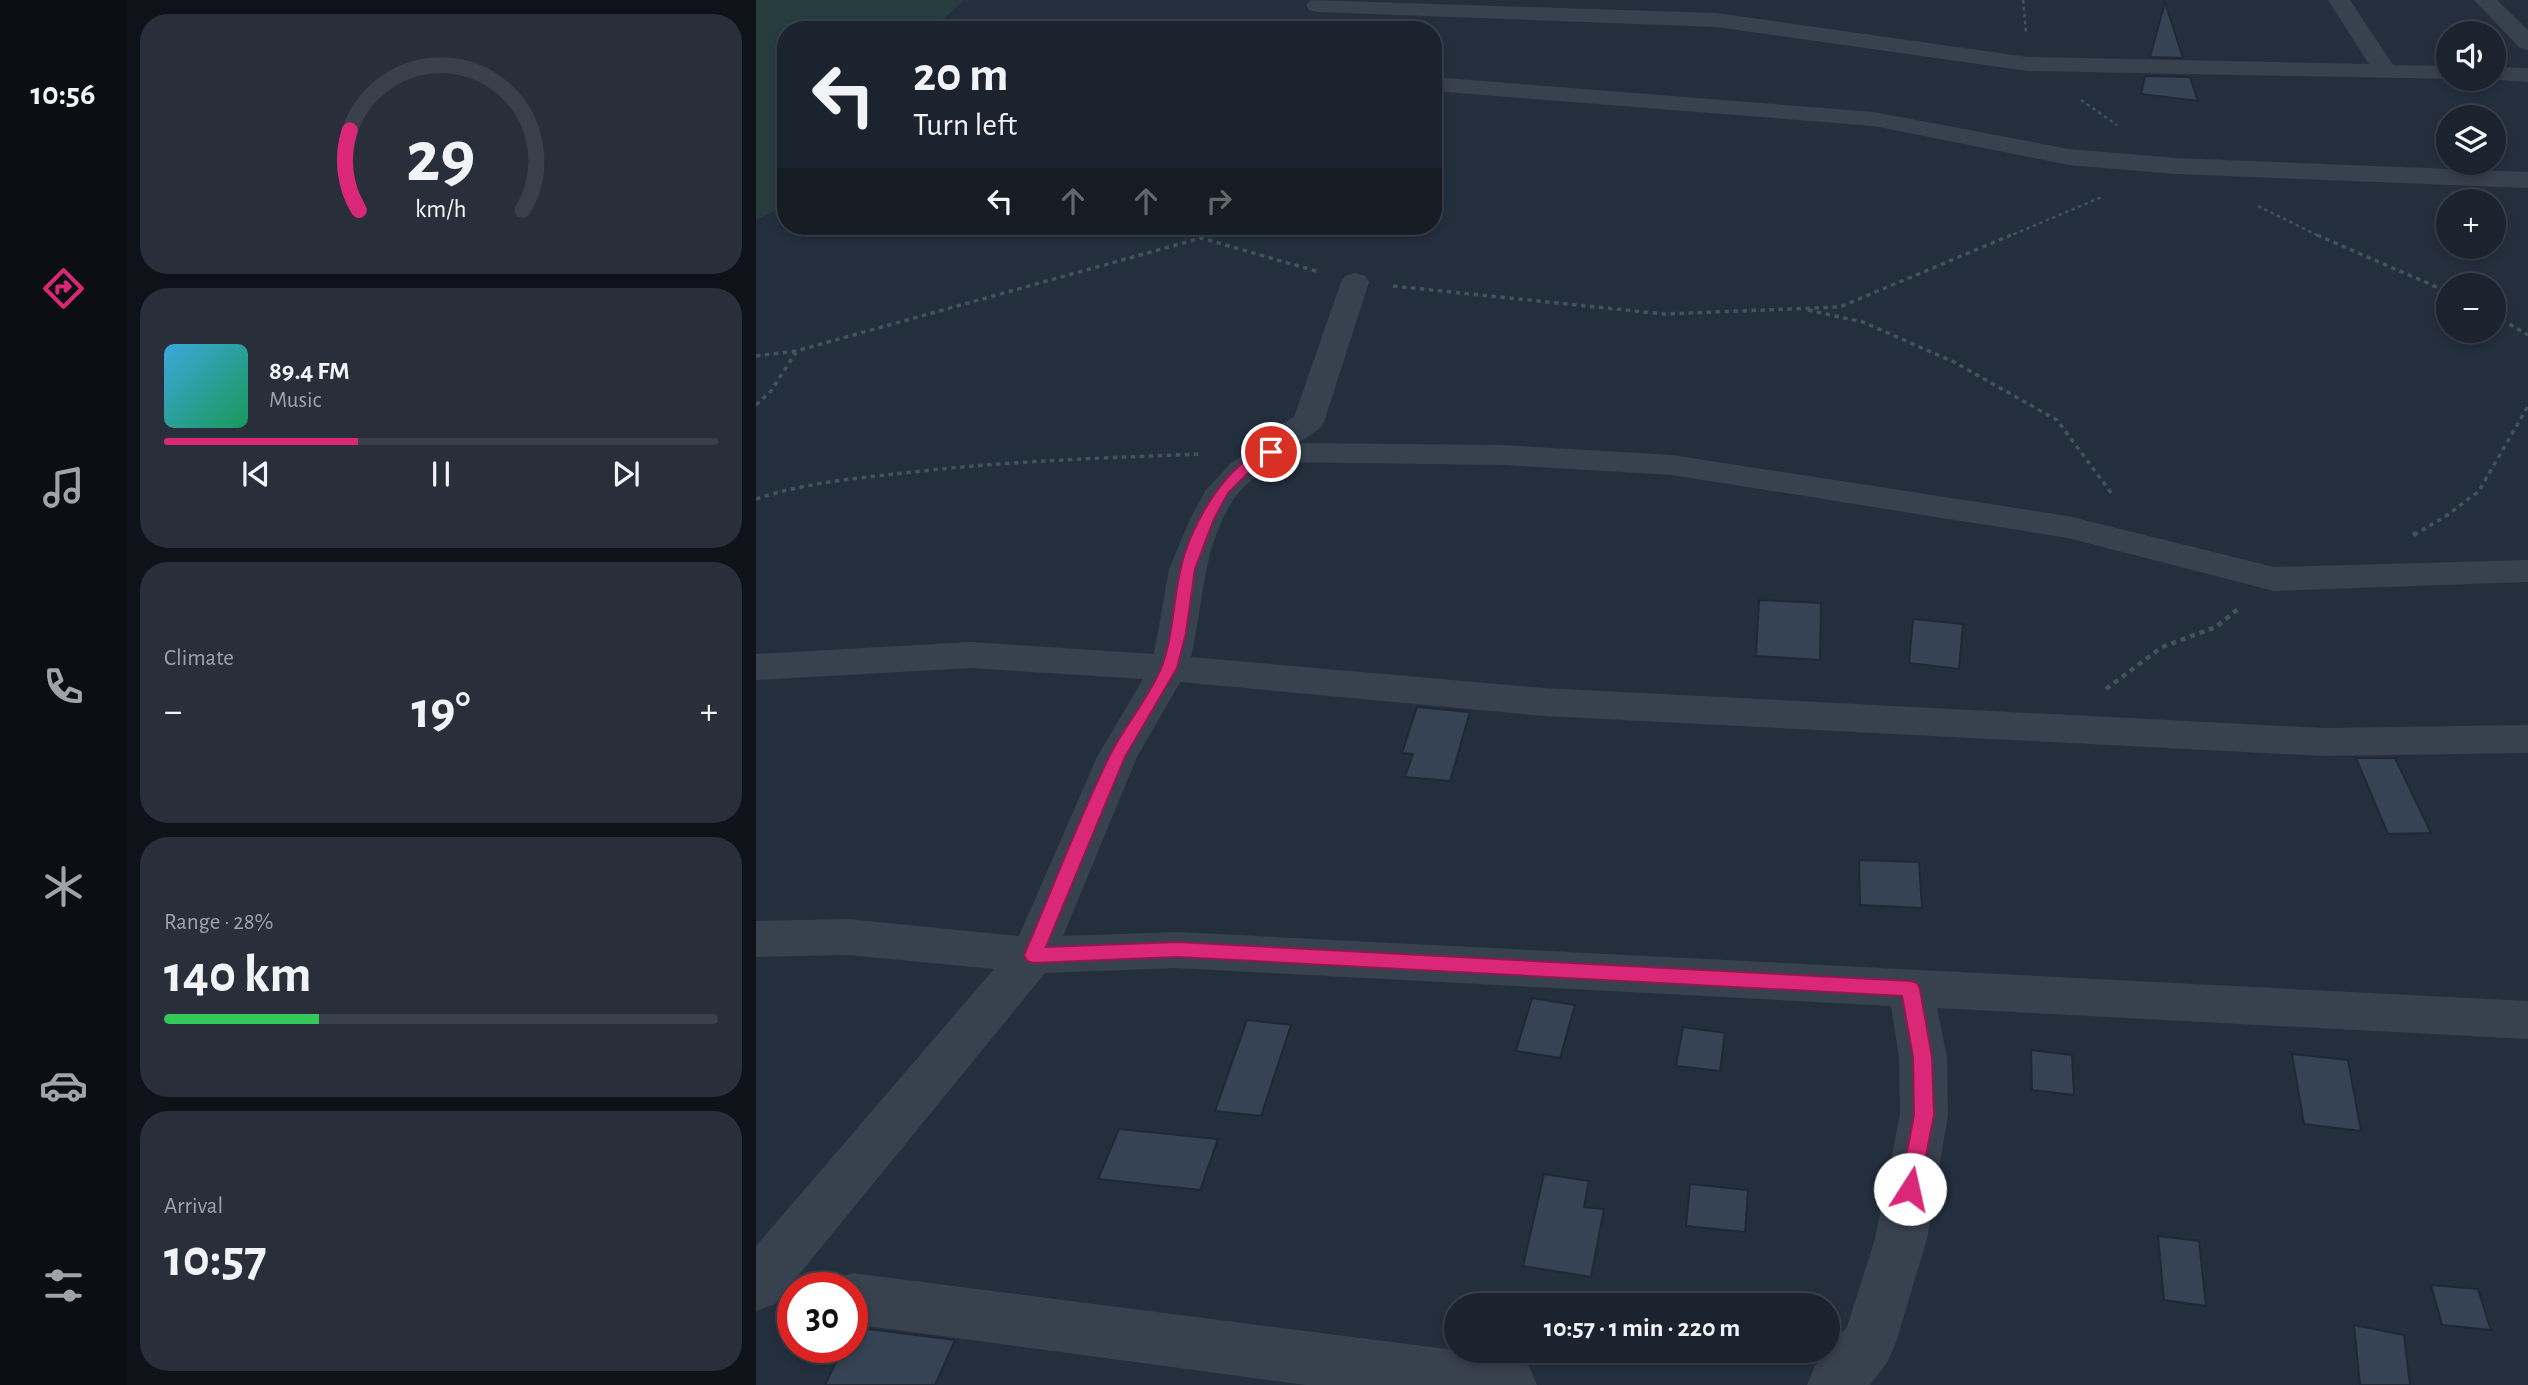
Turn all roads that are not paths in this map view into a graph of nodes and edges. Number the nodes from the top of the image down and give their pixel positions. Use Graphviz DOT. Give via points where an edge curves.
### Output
graph roads {
  1 [pos="2339,0"];
  2 [pos="2485,0"];
  3 [pos="1317,5"];
  4 [pos="2528,43"];
  5 [pos="2386,72"];
  6 [pos="2436,73"];
  7 [pos="2506,74"];
  8 [pos="2528,75"];
  9 [pos="1442,85"];
  10 [pos="2528,180"];
  11 [pos="1355,282"];
  12 [pos="1271,452"];
  13 [pos="2528,571"];
  14 [pos="756,667"];
  15 [pos="1169,668"];
  16 [pos="2528,739"];
  17 [pos="756,939"];
  18 [pos="1033,955"];
  19 [pos="1911,989"];
  20 [pos="2528,1020"];
  21 [pos="756,1285"];
  22 [pos="777,1288"];
  23 [pos="868,1300"];
  24 [pos="1509,1385"];
  25 [pos="1835,1385"];
  1 -- 5 [label="street"];
  2 -- 4 [label="street"];
  3 -- 5 [label="street" via="1716,20 2028,64"];
  5 -- 6 [label="street"];
  7 -- 8 [label="street"];
  9 -- 10 [label="street" via="1874,119 2070,157 2176,166"];
  11 -- 12 [label="street" via="1308,422"];
  12 -- 13 [label="street" via="1503,455 1672,465 2067,527 2274,579"];
  12 -- 15 [label="street" via="1222,491 1207,519 1187,569"];
  14 -- 15 [label="street" via="971,655"];
  15 -- 16 [label="street" via="1544,702 1997,726 2323,742"];
  15 -- 18 [label="street" via="1117,757"];
  17 -- 18 [label="street" via="848,937"];
  18 -- 19 [label="street" via="1177,950"];
  18 -- 21 [label="street"];
  19 -- 20 [label="street"];
  19 -- 25 [label="street" via="1923,1057 1924,1115 1901,1239 1869,1342"];
  21 -- 22 [label="street"];
  23 -- 24 [label="street"];
}
